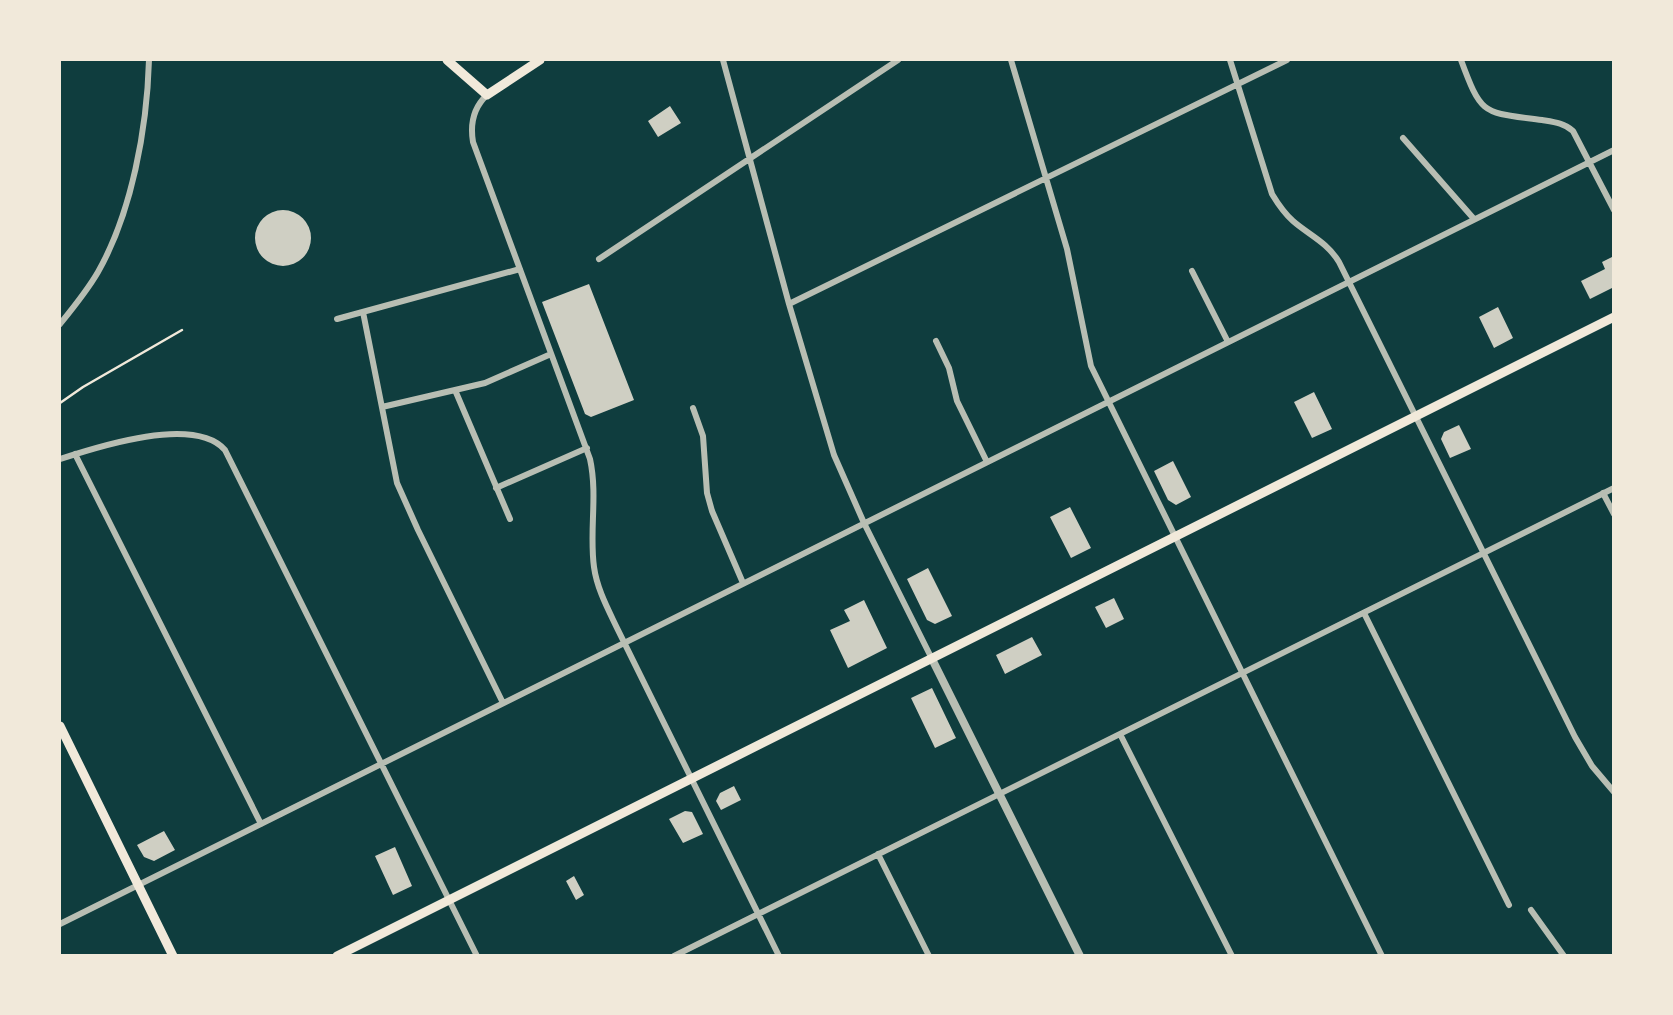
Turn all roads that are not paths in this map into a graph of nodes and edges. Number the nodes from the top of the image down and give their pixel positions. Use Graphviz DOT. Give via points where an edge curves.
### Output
graph roads {
  1 [pos="149,60"];
  2 [pos="447,60"];
  3 [pos="540,60"];
  4 [pos="723,60"];
  5 [pos="898,60"];
  6 [pos="1011,60"];
  7 [pos="1230,60"];
  8 [pos="1287,60"];
  9 [pos="1461,60"];
  10 [pos="1238,84"];
  11 [pos="487,95"];
  12 [pos="1403,138"];
  13 [pos="1614,150"];
  14 [pos="749,159"];
  15 [pos="1590,162"];
  16 [pos="1046,178"];
  17 [pos="1614,210"];
  18 [pos="1474,219"];
  19 [pos="599,260"];
  20 [pos="520,269"];
  21 [pos="1192,271"];
  22 [pos="1349,282"];
  23 [pos="789,304"];
  24 [pos="363,312"];
  25 [pos="1614,317"];
  26 [pos="337,319"];
  27 [pos="60,324"];
  28 [pos="936,341"];
  29 [pos="1228,342"];
  30 [pos="551,354"];
  31 [pos="455,390"];
  32 [pos="1108,402"];
  33 [pos="382,407"];
  34 [pos="693,408"];
  35 [pos="1416,415"];
  36 [pos="587,448"];
  37 [pos="75,454"];
  38 [pos="60,459"];
  39 [pos="987,462"];
  40 [pos="496,488"];
  41 [pos="1614,488"];
  42 [pos="1603,493"];
  43 [pos="1614,514"];
  44 [pos="510,519"];
  45 [pos="864,523"];
  46 [pos="1174,535"];
  47 [pos="1483,553"];
  48 [pos="743,583"];
  49 [pos="1364,612"];
  50 [pos="624,643"];
  51 [pos="930,657"];
  52 [pos="1243,672"];
  53 [pos="503,703"];
  54 [pos="60,726"];
  55 [pos="1120,734"];
  56 [pos="382,764"];
  57 [pos="691,777"];
  58 [pos="1614,792"];
  59 [pos="999,794"];
  60 [pos="261,824"];
  61 [pos="878,854"];
  62 [pos="138,885"];
  63 [pos="449,900"];
  64 [pos="1509,905"];
  65 [pos="1531,910"];
  66 [pos="758,914"];
  67 [pos="60,924"];
  68 [pos="173,956"];
  69 [pos="337,956"];
  70 [pos="477,956"];
  71 [pos="674,956"];
  72 [pos="779,956"];
  73 [pos="929,956"];
  74 [pos="1080,956"];
  75 [pos="1232,956"];
  76 [pos="1382,956"];
  77 [pos="1564,956"];
  1 -- 27 [label="street" via="142,134 121,215 97,274"];
  2 -- 11 [label="main road"];
  3 -- 11 [label="main road"];
  4 -- 14 [label="street"];
  5 -- 14 [label="street"];
  6 -- 16 [label="street"];
  7 -- 10 [label="street"];
  8 -- 10 [label="street"];
  9 -- 15 [label="street" via="1482,105 1501,114 1563,124 1576,135"];
  10 -- 16 [label="street"];
  10 -- 22 [label="street" via="1272,194 1292,221 1328,246"];
  11 -- 20 [label="street" via="474,115 473,142"];
  12 -- 18 [label="street"];
  13 -- 15 [label="street"];
  14 -- 19 [label="street"];
  14 -- 23 [label="street"];
  15 -- 17 [label="street"];
  15 -- 18 [label="street"];
  16 -- 23 [label="street"];
  16 -- 32 [label="street" via="1074,278 1087,356"];
  18 -- 22 [label="street"];
  20 -- 24 [label="street"];
  20 -- 30 [label="street"];
  21 -- 29 [label="street"];
  22 -- 29 [label="street"];
  22 -- 35 [label="street"];
  23 -- 45 [label="street" via="834,455"];
  24 -- 26 [label="street"];
  24 -- 33 [label="street"];
  25 -- 35 [label="main road"];
  28 -- 39 [label="street" via="957,401"];
  29 -- 32 [label="street"];
  30 -- 31 [label="street" via="503,377"];
  30 -- 36 [label="street"];
  31 -- 33 [label="street"];
  31 -- 40 [label="street"];
  32 -- 39 [label="street"];
  32 -- 46 [label="street"];
  33 -- 53 [label="street" via="397,483"];
  34 -- 48 [label="street" via="703,436 712,511"];
  35 -- 46 [label="main road"];
  35 -- 47 [label="street"];
  36 -- 40 [label="street"];
  36 -- 50 [label="street" via="595,498 594,569"];
  37 -- 38 [label="street"];
  37 -- 56 [label="street" via="156,435 204,437 221,445"];
  37 -- 60 [label="street"];
  39 -- 45 [label="street"];
  40 -- 44 [label="street"];
  41 -- 42 [label="street"];
  42 -- 43 [label="street"];
  42 -- 47 [label="street"];
  45 -- 48 [label="street"];
  45 -- 51 [label="street"];
  46 -- 51 [label="main road"];
  46 -- 52 [label="street"];
  47 -- 49 [label="street"];
  47 -- 58 [label="street" via="1574,737"];
  48 -- 50 [label="street"];
  49 -- 52 [label="street"];
  49 -- 64 [label="street"];
  50 -- 53 [label="street"];
  50 -- 57 [label="street"];
  51 -- 57 [label="main road"];
  51 -- 59 [label="street"];
  52 -- 55 [label="street"];
  52 -- 76 [label="street"];
  53 -- 56 [label="street"];
  54 -- 62 [label="main road"];
  55 -- 59 [label="street"];
  55 -- 75 [label="street"];
  56 -- 60 [label="street"];
  56 -- 63 [label="street"];
  57 -- 63 [label="main road"];
  57 -- 66 [label="street"];
  59 -- 61 [label="street"];
  59 -- 74 [label="street"];
  60 -- 62 [label="street"];
  61 -- 66 [label="street"];
  61 -- 73 [label="street"];
  62 -- 67 [label="street"];
  62 -- 68 [label="main road"];
  63 -- 69 [label="main road"];
  63 -- 70 [label="street"];
  65 -- 77 [label="street"];
  66 -- 71 [label="street"];
  66 -- 72 [label="street"];
}
